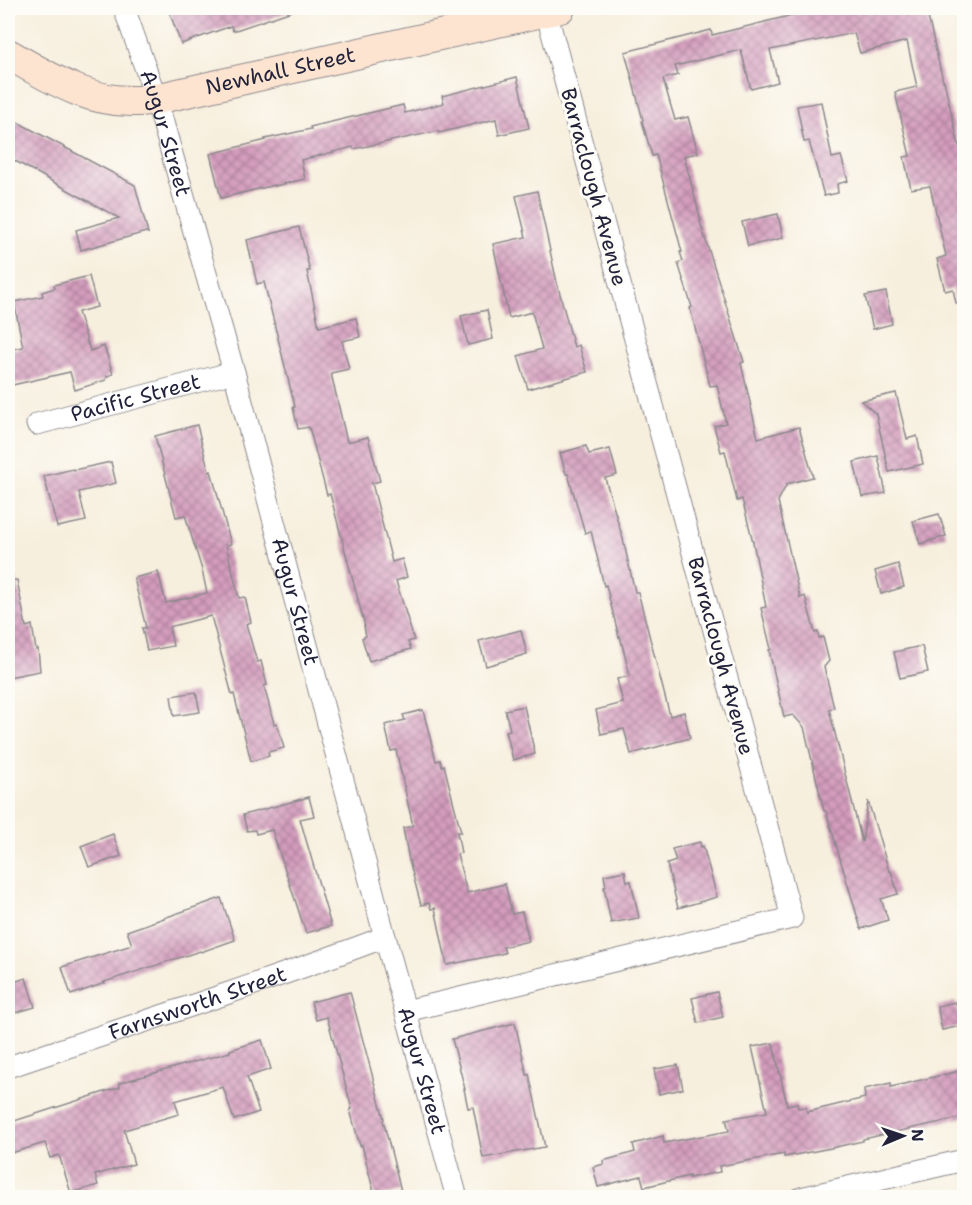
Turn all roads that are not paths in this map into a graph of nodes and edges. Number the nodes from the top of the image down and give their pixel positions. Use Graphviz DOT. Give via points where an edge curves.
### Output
graph roads {
  1 [pos="124,8"];
  2 [pos="553,9"];
  3 [pos="8,54"];
  4 [pos="156,98"];
  5 [pos="234,372"];
  6 [pos="37,424"];
  7 [pos="385,937"];
  8 [pos="406,1011"];
  9 [pos="8,1067"];
  10 [pos="964,1160"];
  11 [pos="457,1197"];
  12 [pos="801,1197"];
  1 -- 4 [label="street, Augur Street"];
  2 -- 4 [label="street, Newhall Street"];
  2 -- 8 [label="street, Barraclough Avenue" via="792,918"];
  3 -- 4 [label="street, Newhall Street" via="86,95 112,101"];
  4 -- 5 [label="street, Augur Street"];
  5 -- 6 [label="street, Pacific Street"];
  5 -- 7 [label="street, Augur Street"];
  7 -- 8 [label="street, Augur Street"];
  7 -- 9 [label="street, Farnsworth Street"];
  8 -- 11 [label="street, Augur Street"];
  10 -- 12 [label="street"];
}
